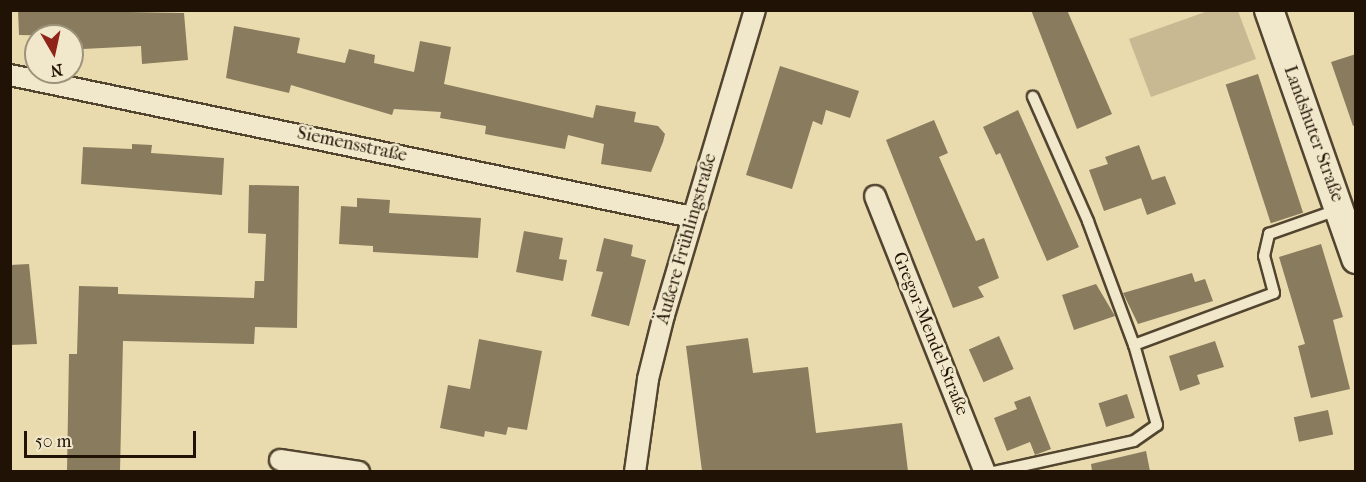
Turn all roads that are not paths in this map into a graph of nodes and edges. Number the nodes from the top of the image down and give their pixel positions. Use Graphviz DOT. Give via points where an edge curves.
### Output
graph roads {
  1 [pos="755,10"];
  2 [pos="1269,10"];
  3 [pos="10,75"];
  4 [pos="1034,97"];
  5 [pos="874,196"];
  6 [pos="1340,209"];
  7 [pos="692,217"];
  8 [pos="1356,259"];
  9 [pos="1134,345"];
  10 [pos="280,460"];
  11 [pos="359,471"];
  12 [pos="635,471"];
  13 [pos="985,471"];
  14 [pos="994,471"];
  1 -- 7 [label="street, Äußere Frühlingstraße"];
  2 -- 6 [label="main road, Landshuter Straße"];
  3 -- 7 [label="street, Siemensstraße"];
  4 -- 9 [label="lane" via="1088,221"];
  5 -- 13 [label="street, Gregor-Mendel-Straße"];
  6 -- 8 [label="main road, Landshuter Straße"];
  6 -- 9 [label="lane" via="1269,234 1264,256 1274,293"];
  7 -- 12 [label="street, Äußere Frühlingstraße" via="648,379"];
  9 -- 14 [label="lane" via="1156,409 1157,425 1149,434"];
  10 -- 11 [label="street"];
}
